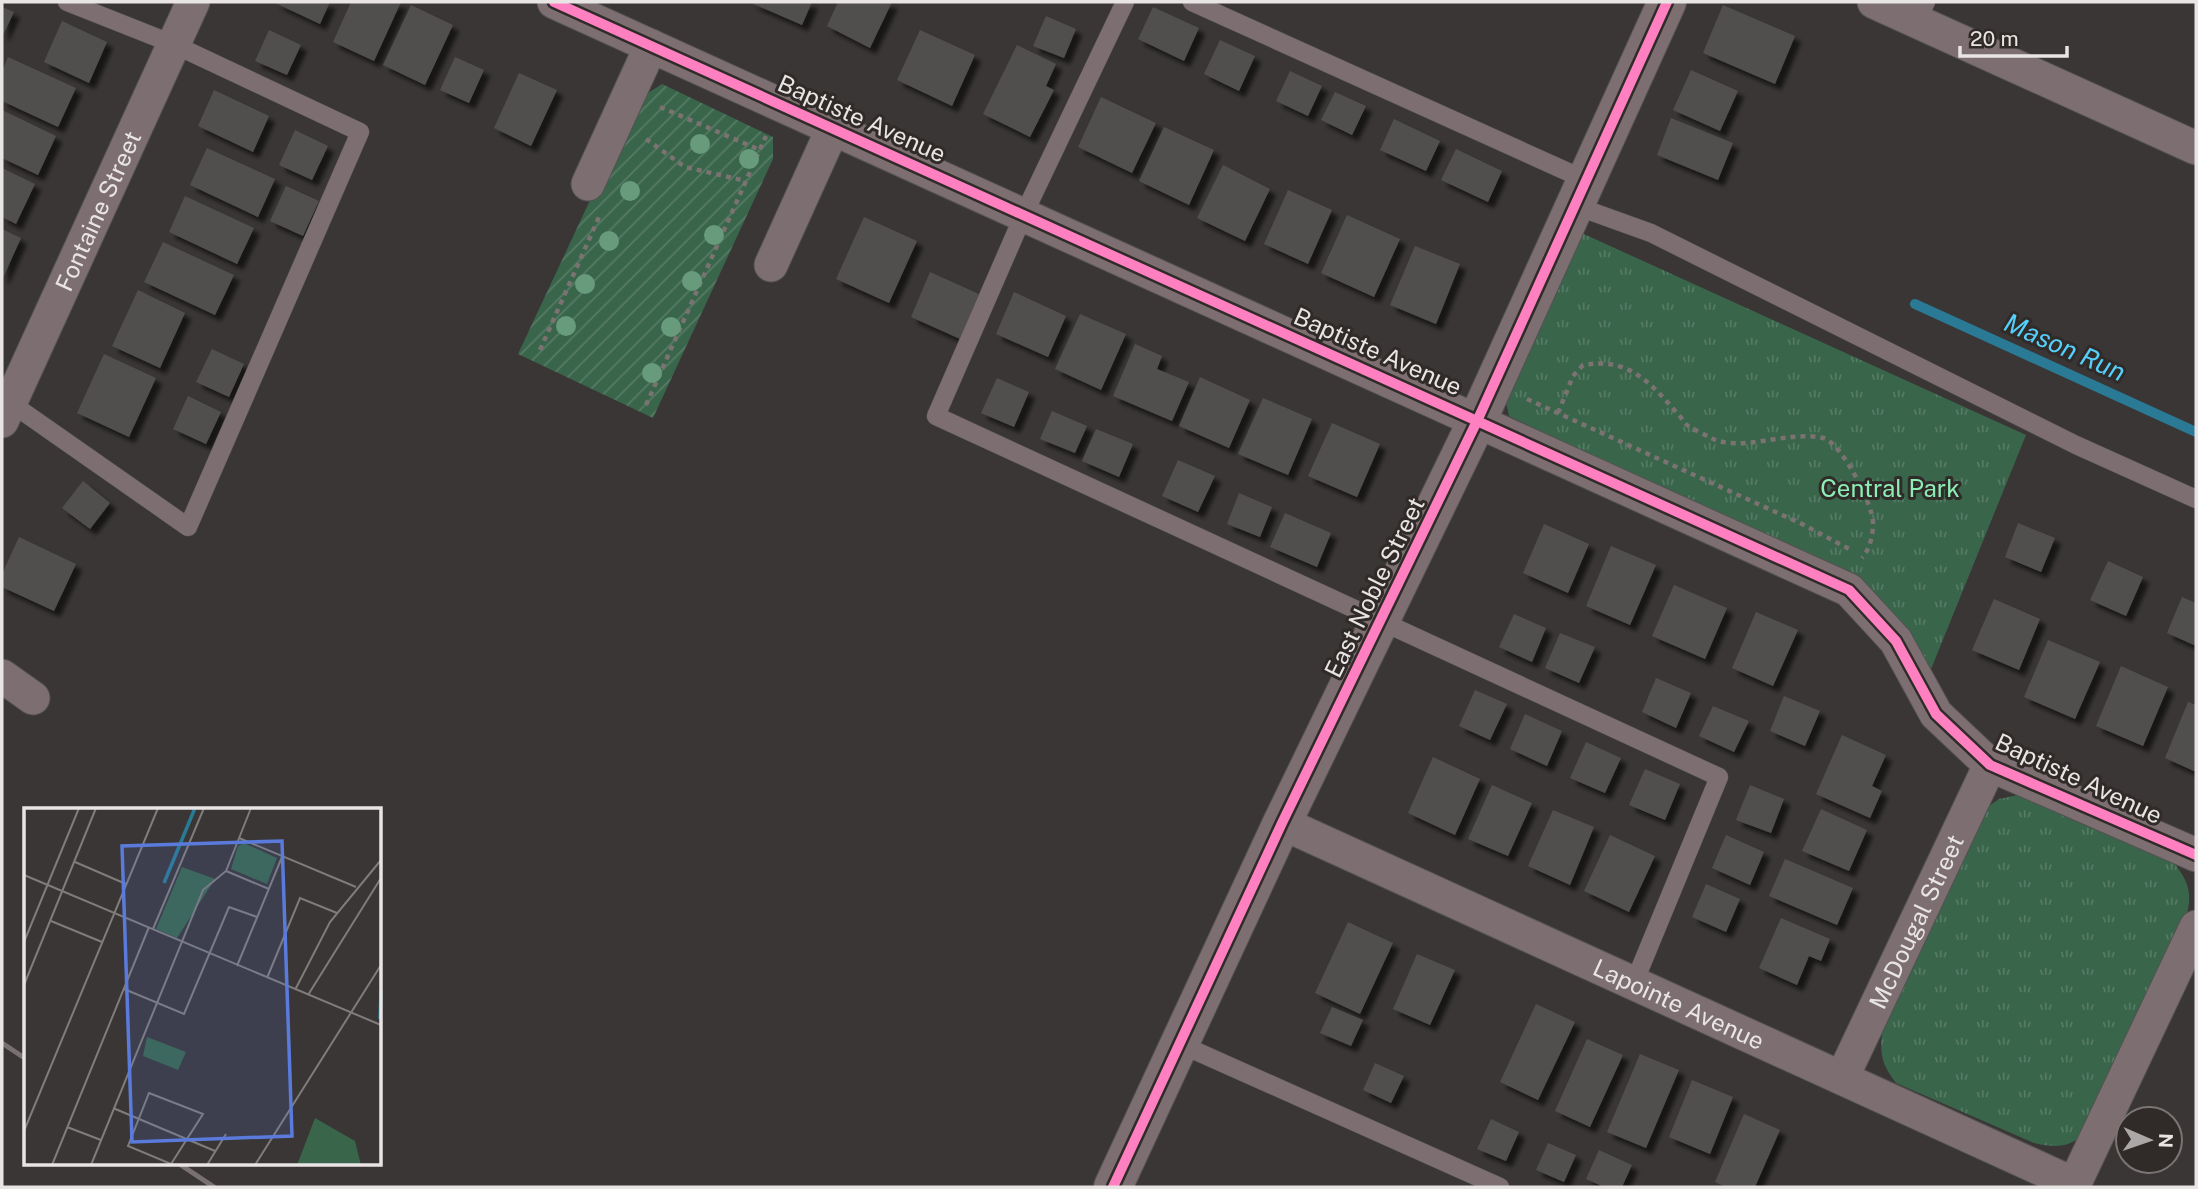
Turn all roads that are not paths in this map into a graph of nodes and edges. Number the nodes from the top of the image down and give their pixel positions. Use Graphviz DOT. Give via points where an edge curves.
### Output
graph roads {
  1 [pos="67,2"];
  2 [pos="193,2"];
  3 [pos="554,2"];
  4 [pos="1125,2"];
  5 [pos="1192,2"];
  6 [pos="1667,2"];
  7 [pos="1874,2"];
  8 [pos="1922,12"];
  9 [pos="173,44"];
  10 [pos="651,46"];
  11 [pos="833,128"];
  12 [pos="2196,148"];
  13 [pos="588,184"];
  14 [pos="1582,193"];
  15 [pos="1024,214"];
  16 [pos="771,265"];
  17 [pos="4,407"];
  18 [pos="1478,419"];
  19 [pos="2196,499"];
  20 [pos="1381,620"];
  21 [pos="2,676"];
  22 [pos="33,698"];
  23 [pos="1990,765"];
  24 [pos="1282,822"];
  25 [pos="2196,855"];
  26 [pos="2196,927"];
  27 [pos="1634,983"];
  28 [pos="1180,1044"];
  29 [pos="1842,1078"];
  30 [pos="2073,1185"];
  31 [pos="1114,1187"];
  32 [pos="1500,1187"];
  1 -- 9 [label="lane"];
  2 -- 9 [label="street, Fontaine Street"];
  3 -- 10 [label="street, Baptiste Avenue"];
  4 -- 15 [label="lane"];
  5 -- 14 [label="lane"];
  6 -- 14 [label="street, East Noble Street"];
  7 -- 8 [label="street"];
  8 -- 12 [label="street"];
  9 -- 17 [label="street, Fontaine Street"];
  9 -- 17 [label="lane" via="360,132 188,527"];
  10 -- 11 [label="street, Baptiste Avenue"];
  10 -- 13 [label="street"];
  11 -- 15 [label="street, Baptiste Avenue"];
  11 -- 16 [label="street"];
  14 -- 18 [label="street, East Noble Street"];
  14 -- 19 [label="lane" via="1651,233 2076,445"];
  15 -- 18 [label="street, Baptiste Avenue"];
  15 -- 20 [label="lane" via="936,416"];
  18 -- 20 [label="street, East Noble Street"];
  18 -- 23 [label="street, Baptiste Avenue" via="1849,590 1896,640 1936,714"];
  20 -- 24 [label="street, East Noble Street"];
  20 -- 27 [label="lane" via="1719,777"];
  21 -- 22 [label="street"];
  23 -- 25 [label="street, Baptiste Avenue"];
  23 -- 29 [label="street, McDougal Street"];
  24 -- 27 [label="street, Lapointe Avenue"];
  24 -- 28 [label="street, East Noble Street"];
  26 -- 30 [label="street"];
  27 -- 29 [label="street, Lapointe Avenue"];
  28 -- 31 [label="street, East Noble Street"];
  28 -- 32 [label="lane"];
  29 -- 30 [label="street, Lapointe Avenue"];
}
